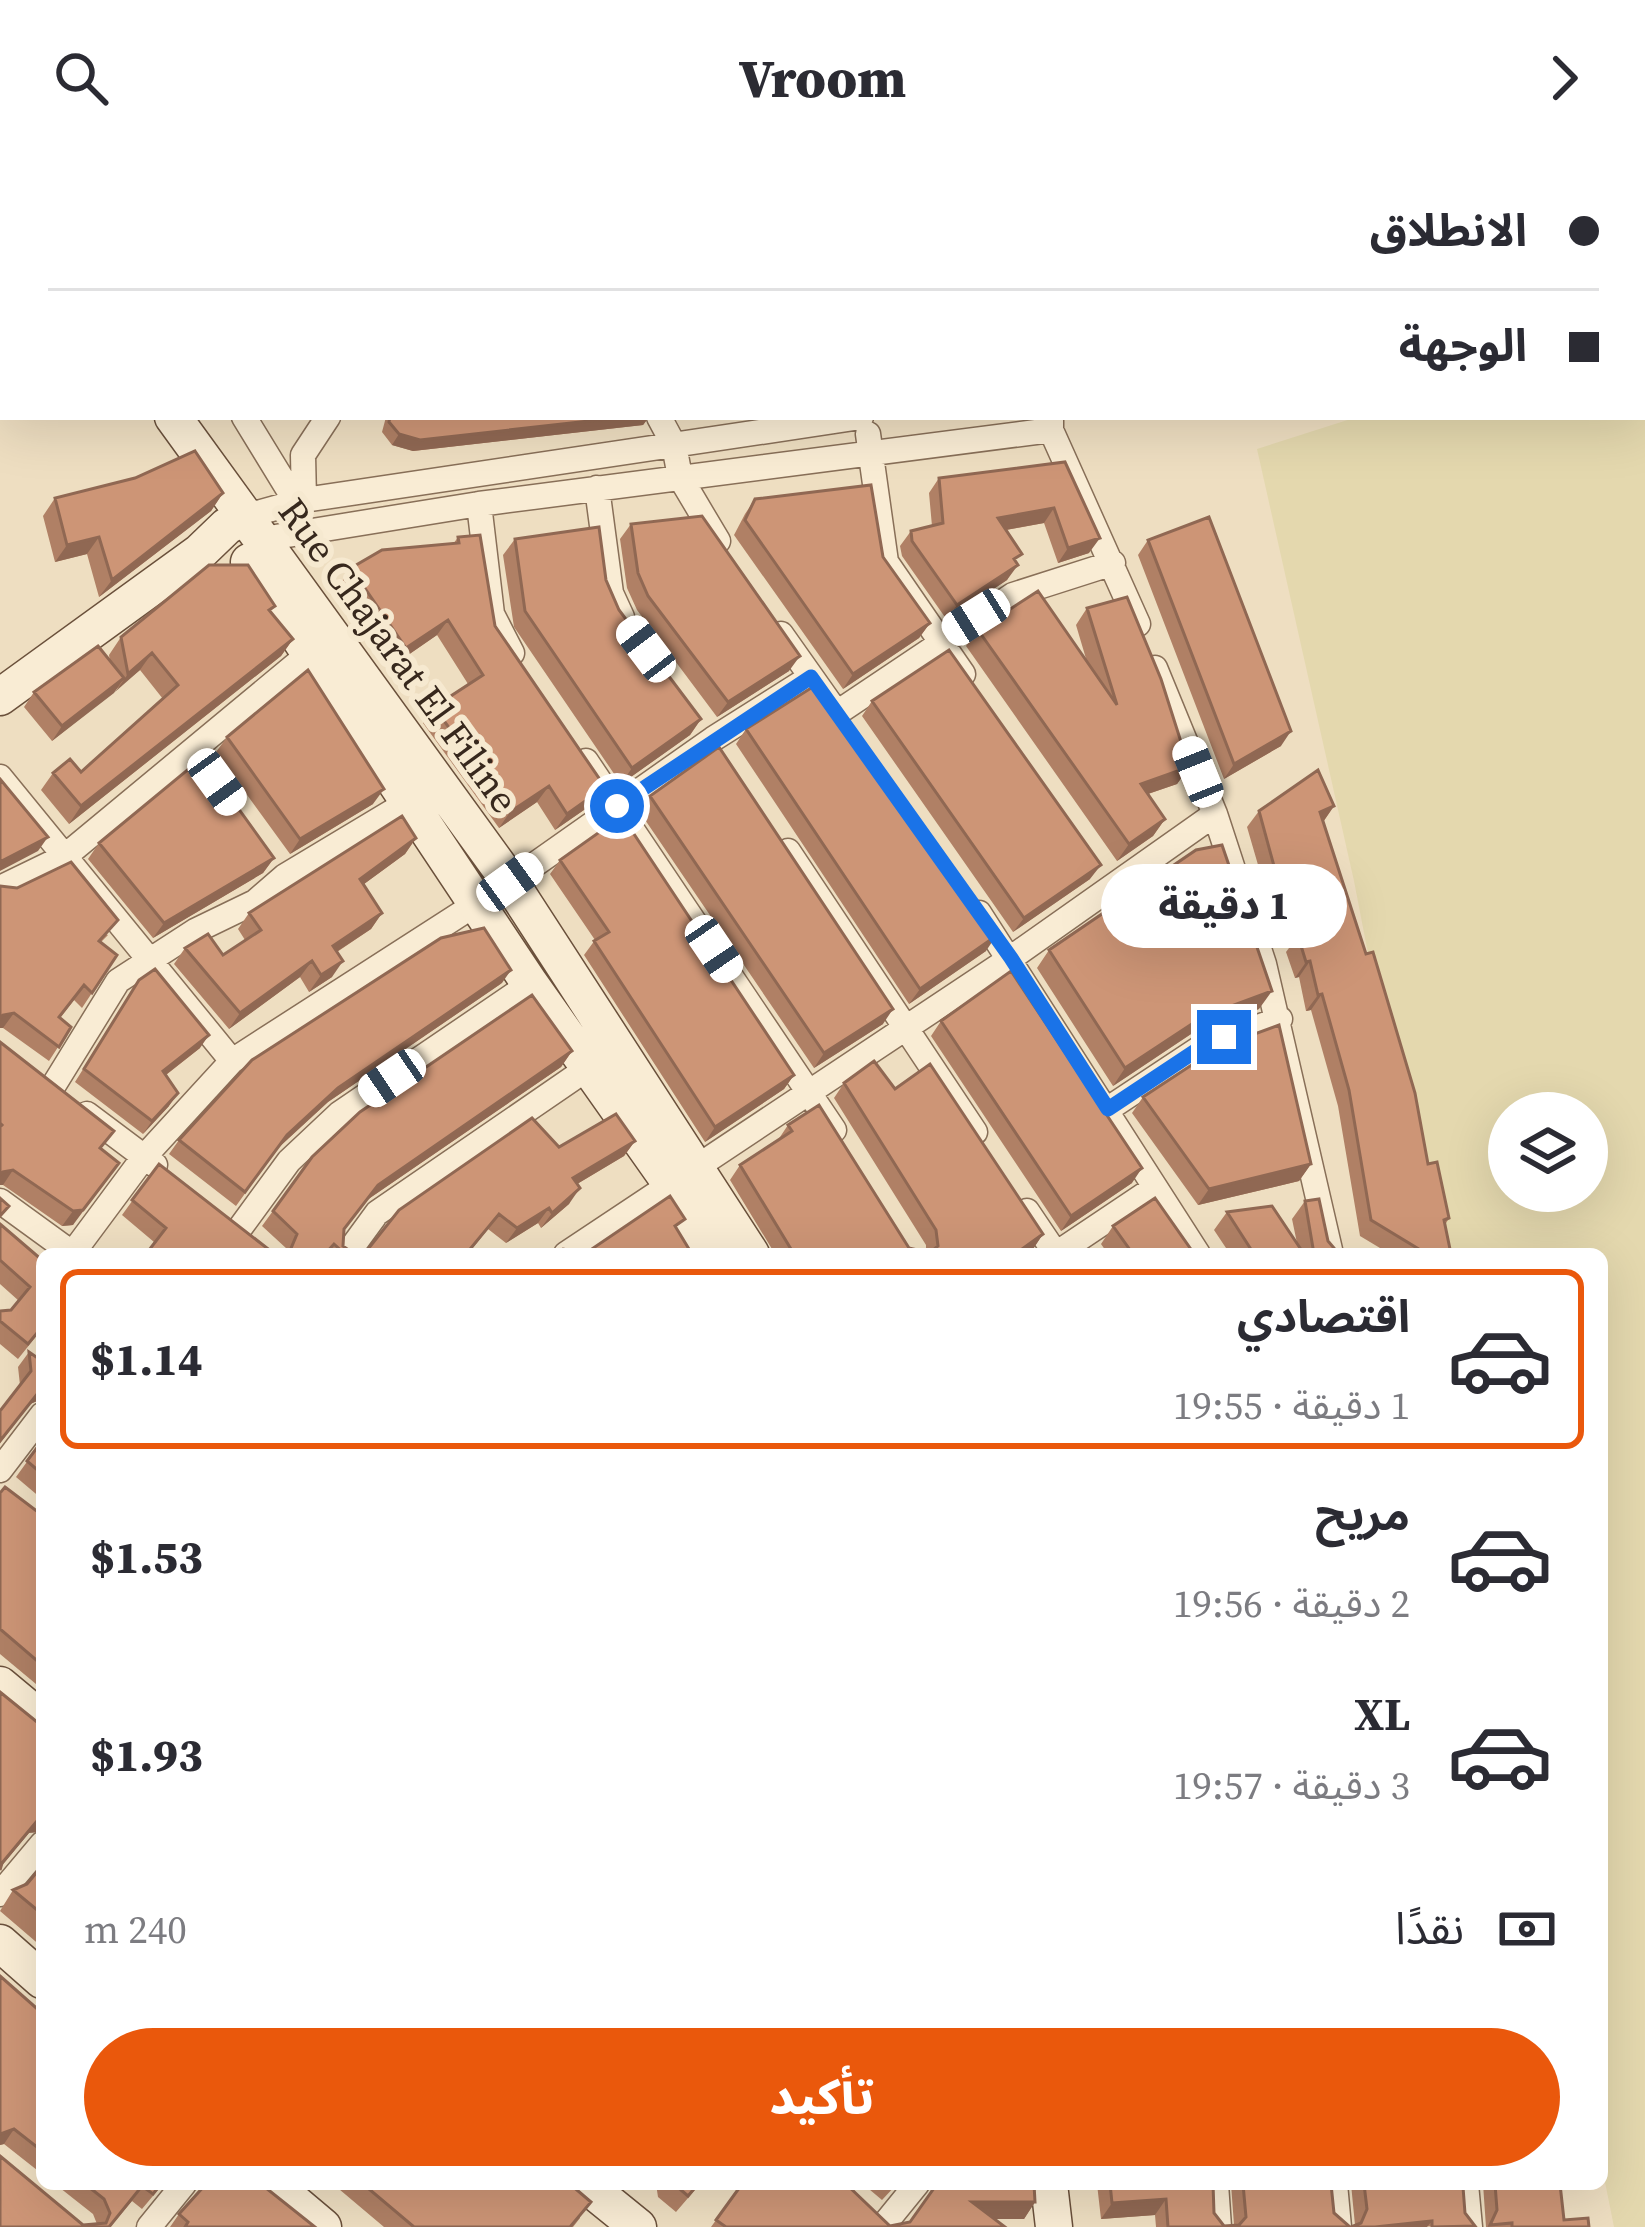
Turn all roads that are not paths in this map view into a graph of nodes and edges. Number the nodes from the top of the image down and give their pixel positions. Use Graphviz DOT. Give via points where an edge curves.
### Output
graph roads {
  1 [pos="175,420"];
  2 [pos="246,420"];
  3 [pos="326,420"];
  4 [pos="661,420"];
  5 [pos="843,420"];
  6 [pos="864,420"];
  7 [pos="1051,423"];
  8 [pos="674,445"];
  9 [pos="871,450"];
  10 [pos="680,477"];
  11 [pos="597,488"];
  12 [pos="300,501"];
  13 [pos="479,504"];
  14 [pos="244,532"];
  15 [pos="1112,563"];
  16 [pos="736,567"];
  17 [pos="761,604"];
  18 [pos="636,636"];
  19 [pos="939,640"];
  20 [pos="310,652"];
  21 [pos="524,671"];
  22 [pos="811,677"];
  23 [pos="0,697"];
  24 [pos="980,697"];
  25 [pos="577,748"];
  26 [pos="0,776"];
  27 [pos="410,801"];
  28 [pos="617,806"];
  29 [pos="1215,814"];
  30 [pos="777,835"];
  31 [pos="64,856"];
  32 [pos="957,883"];
  33 [pos="0,888"];
  34 [pos="495,892"];
  35 [pos="1011,958"];
  36 [pos="154,962"];
  37 [pos="530,984"];
  38 [pos="1280,1019"];
  39 [pos="906,1027"];
  40 [pos="232,1061"];
  41 [pos="588,1068"];
  42 [pos="811,1093"];
  43 [pos="1108,1109"];
  44 [pos="849,1153"];
  45 [pos="144,1157"];
  46 [pos="992,1158"];
  47 [pos="684,1176"];
  48 [pos="182,1186"];
  49 [pos="1153,1189"];
  50 [pos="1017,1195"];
  51 [pos="5,1216"];
  52 [pos="239,1228"];
  53 [pos="62,1248"];
  54 [pos="77,1248"];
  55 [pos="351,1248"];
  56 [pos="575,1248"];
  57 [pos="710,1248"];
  58 [pos="746,1248"];
  59 [pos="1052,1248"];
  60 [pos="1065,1248"];
  61 [pos="1194,1248"];
  62 [pos="1330,1248"];
  63 [pos="36,1423"];
  64 [pos="0,1470"];
  65 [pos="0,1685"];
  66 [pos="36,1715"];
  67 [pos="36,1851"];
  68 [pos="0,1894"];
  69 [pos="0,1942"];
  70 [pos="36,1975"];
  71 [pos="179,2190"];
  72 [pos="279,2190"];
  73 [pos="911,2190"];
  74 [pos="1050,2190"];
  75 [pos="1071,2190"];
  76 [pos="1217,2190"];
  77 [pos="1336,2190"];
  78 [pos="1467,2190"];
  79 [pos="880,2222"];
  80 [pos="149,2227"];
  81 [pos="323,2227"];
  82 [pos="1054,2227"];
  83 [pos="1075,2227"];
  84 [pos="1220,2227"];
  85 [pos="1339,2227"];
  86 [pos="1470,2227"];
  1 -- 14 [label="street, Rue Chajarat El Filine"];
  2 -- 12 [label="street"];
  3 -- 12 [label="street" via="303,455"];
  4 -- 8 [label="street"];
  5 -- 8 [label="street"];
  6 -- 9 [label="street"];
  7 -- 9 [label="street"];
  7 -- 15 [label="street"];
  8 -- 10 [label="street"];
  8 -- 12 [label="street"];
  9 -- 10 [label="street"];
  9 -- 19 [label="street" via="886,562"];
  10 -- 11 [label="street"];
  10 -- 16 [label="street"];
  11 -- 13 [label="street"];
  11 -- 18 [label="street" via="611,593"];
  12 -- 14 [label="street"];
  13 -- 14 [label="street"];
  13 -- 21 [label="street" via="492,614"];
  14 -- 20 [label="street, Rue Chajarat El Filine"];
  14 -- 23 [label="street" via="200,552"];
  14 -- 34 [label="street, Rue Chajarat El Filine"];
  15 -- 19 [label="street" via="1031,586"];
  15 -- 29 [label="street"];
  17 -- 22 [label="street"];
  19 -- 22 [label="street" via="844,723"];
  19 -- 24 [label="street"];
  20 -- 27 [label="street, Rue Chajarat El Filine"];
  20 -- 31 [label="street" via="200,759"];
  22 -- 28 [label="street"];
  25 -- 28 [label="street"];
  26 -- 31 [label="street"];
  27 -- 34 [label="street, Rue Chajarat El Filine"];
  27 -- 36 [label="street" via="279,867 254,902"];
  28 -- 34 [label="street"];
  28 -- 42 [label="street"];
  29 -- 35 [label="street" via="1108,877"];
  29 -- 38 [label="street"];
  30 -- 39 [label="street"];
  31 -- 33 [label="street"];
  31 -- 36 [label="street"];
  32 -- 35 [label="street"];
  34 -- 37 [label="street, Rue Chajarat El Filine"];
  34 -- 40 [label="street"];
  34 -- 47 [label="street, Rue Chajarat El Filine"];
  35 -- 39 [label="street"];
  35 -- 43 [label="street"];
  36 -- 40 [label="street"];
  36 -- 45 [label="street" via="118,981 43,1081"];
  37 -- 41 [label="street, Rue Chajarat El Filine"];
  37 -- 52 [label="street" via="339,1114 289,1161"];
  38 -- 43 [label="street" via="1200,1048"];
  38 -- 62 [label="street"];
  39 -- 42 [label="street"];
  39 -- 46 [label="street"];
  40 -- 45 [label="street"];
  41 -- 47 [label="street, Rue Chajarat El Filine"];
  41 -- 55 [label="street" via="377,1213"];
  42 -- 44 [label="street"];
  42 -- 47 [label="street"];
  43 -- 49 [label="street"];
  45 -- 48 [label="street"];
  45 -- 54 [label="street"];
  47 -- 56 [label="street"];
  47 -- 57 [label="street, Rue Chajarat El Filine"];
  47 -- 58 [label="street, Rue Chajarat El Filine"];
  49 -- 60 [label="street"];
  49 -- 61 [label="street"];
  50 -- 59 [label="street"];
  51 -- 53 [label="street"];
  63 -- 64 [label="street"];
  65 -- 66 [label="street"];
  67 -- 68 [label="street"];
  69 -- 70 [label="street"];
  71 -- 80 [label="street"];
  72 -- 81 [label="street"];
  73 -- 79 [label="street"];
  74 -- 82 [label="street"];
  75 -- 83 [label="street"];
  76 -- 84 [label="street"];
  77 -- 85 [label="street"];
  78 -- 86 [label="street"];
}
